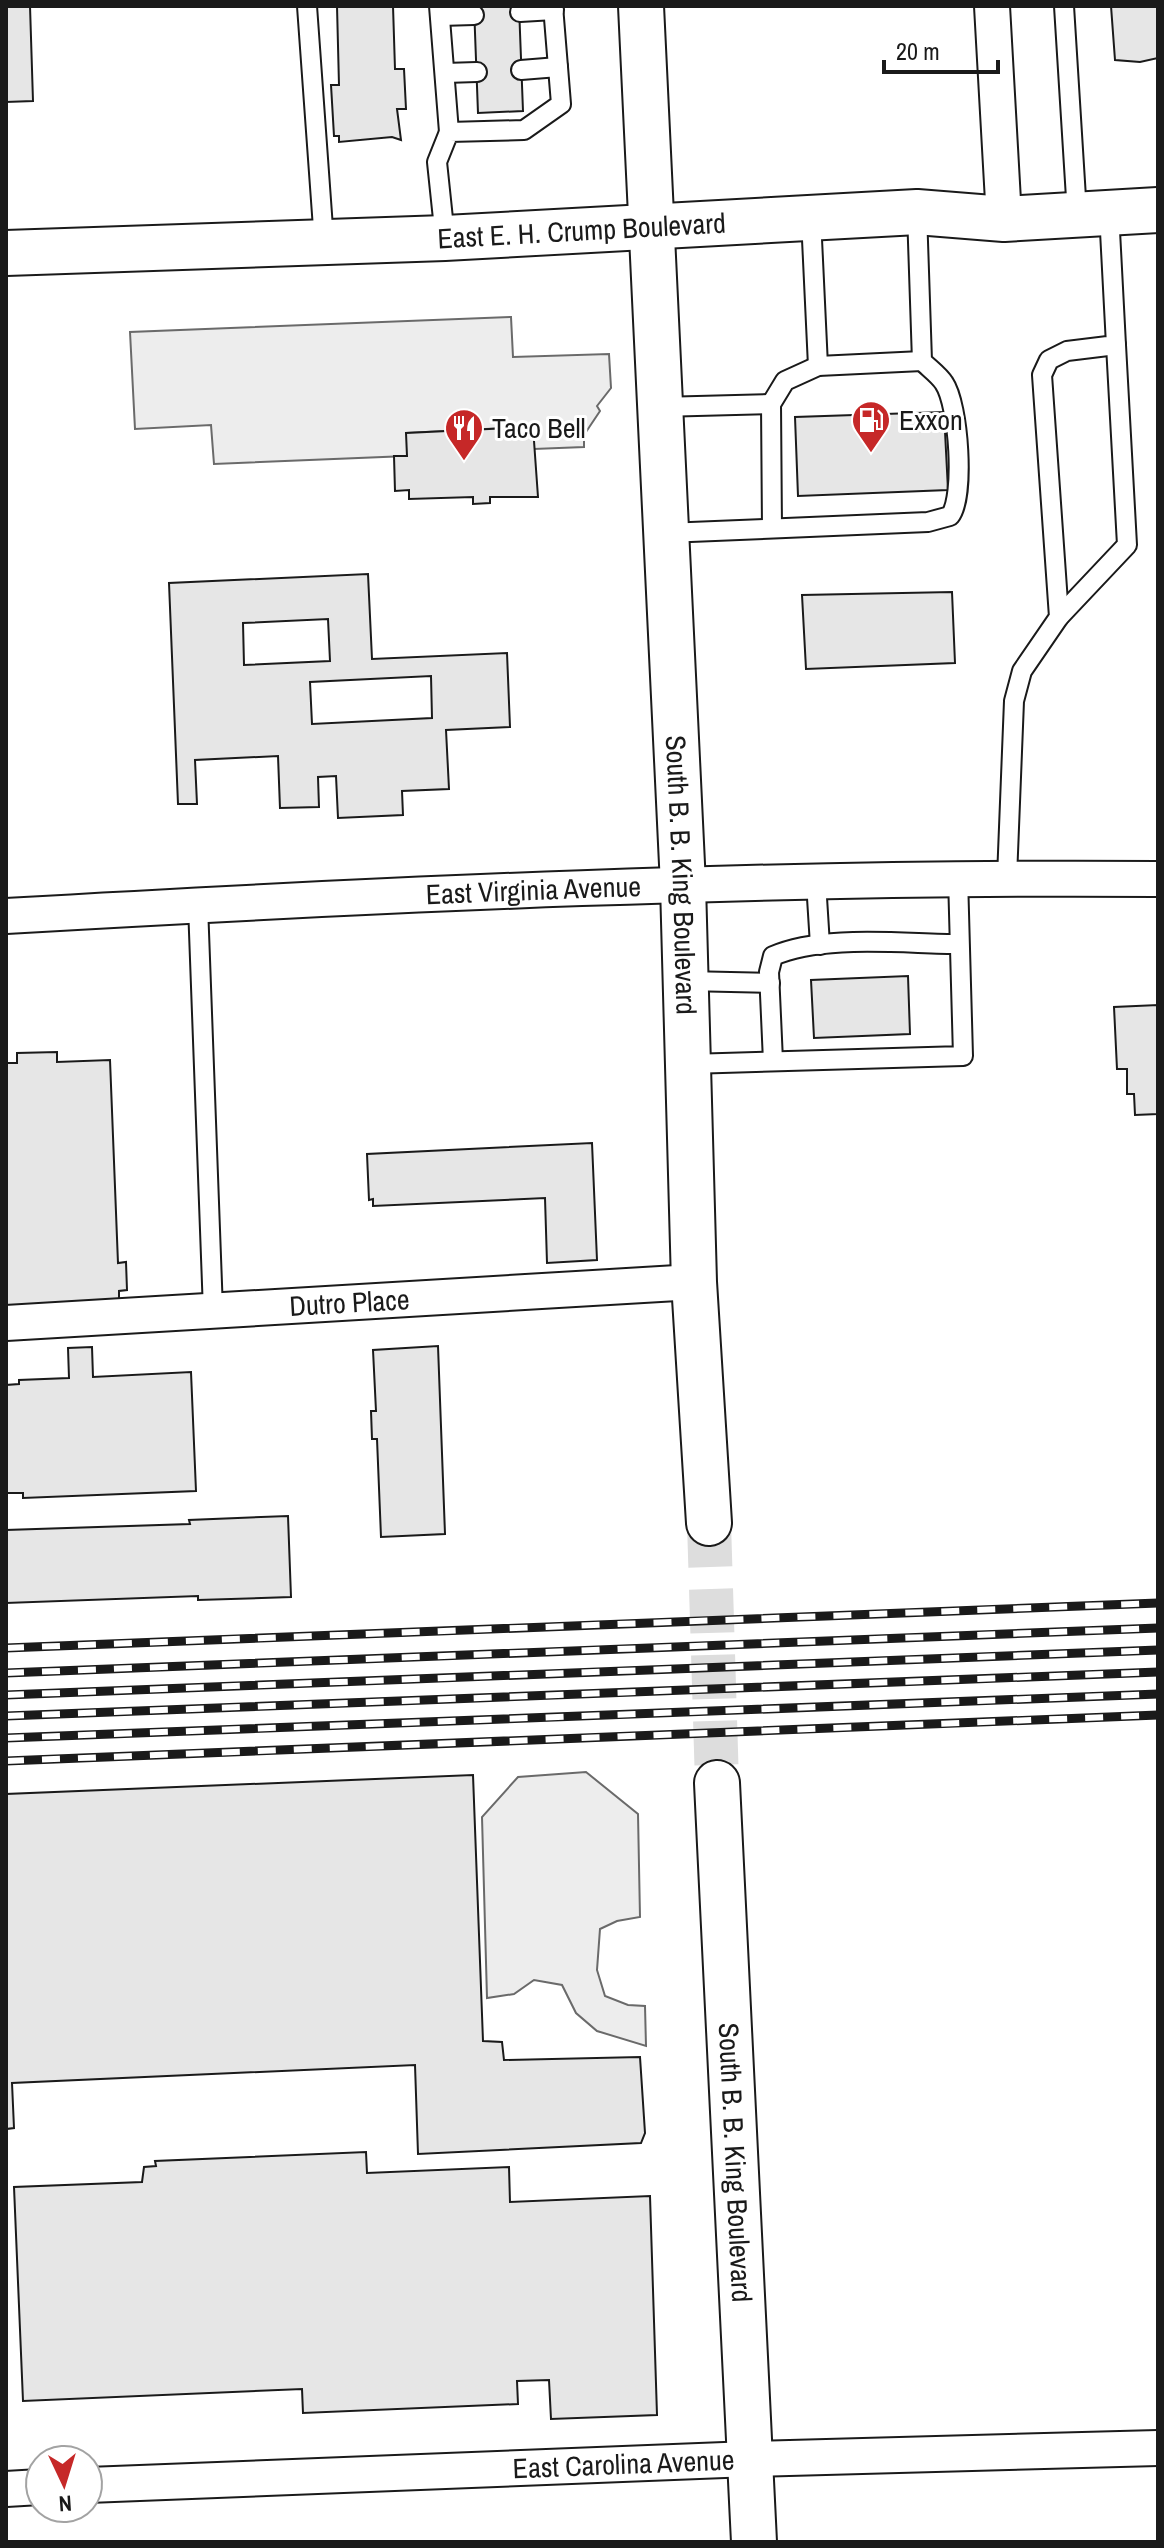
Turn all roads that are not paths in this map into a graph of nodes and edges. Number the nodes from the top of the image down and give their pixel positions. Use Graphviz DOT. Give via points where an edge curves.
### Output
graph roads {
  1 [pos="307,6"];
  2 [pos="641,6"];
  3 [pos="992,6"];
  4 [pos="1064,6"];
  5 [pos="553,8"];
  6 [pos="440,11"];
  7 [pos="520,12"];
  8 [pos="474,15"];
  9 [pos="558,67"];
  10 [pos="521,70"];
  11 [pos="477,72"];
  12 [pos="445,73"];
  13 [pos="449,132"];
  14 [pos="1158,210"];
  15 [pos="917,212"];
  16 [pos="1093,213"];
  17 [pos="811,218"];
  18 [pos="1004,219"];
  19 [pos="650,228"];
  20 [pos="445,238"];
  21 [pos="324,242"];
  22 [pos="6,253"];
  23 [pos="1116,345"];
  24 [pos="922,361"];
  25 [pos="818,366"];
  26 [pos="771,404"];
  27 [pos="659,407"];
  28 [pos="772,528"];
  29 [pos="666,533"];
  30 [pos="1059,617"];
  31 [pos="958,877"];
  32 [pos="1007,878"];
  33 [pos="1158,879"];
  34 [pos="816,882"];
  35 [pos="683,885"];
  36 [pos="198,905"];
  37 [pos="6,916"];
  38 [pos="959,944"];
  39 [pos="820,945"];
  40 [pos="686,981"];
  41 [pos="770,983"];
  42 [pos="773,1061"];
  43 [pos="689,1064"];
  44 [pos="694,1282"];
  45 [pos="213,1311"];
  46 [pos="6,1323"];
  47 [pos="709,1523"];
  48 [pos="717,1783"];
  49 [pos="1158,2448"];
  50 [pos="750,2459"];
  51 [pos="104,2484"];
  52 [pos="754,2542"];
  1 -- 21 [label="lane"];
  2 -- 19 [label="main road, South B. B. King Boulevard"];
  3 -- 18 [label="street"];
  4 -- 16 [label="lane"];
  5 -- 7 [label="lane"];
  5 -- 9 [label="lane"];
  6 -- 8 [label="lane"];
  6 -- 12 [label="lane"];
  9 -- 10 [label="lane"];
  9 -- 13 [label="lane" via="561,104 524,130"];
  11 -- 12 [label="lane"];
  12 -- 13 [label="lane"];
  13 -- 20 [label="lane" via="437,162"];
  14 -- 16 [label="main road, East E. H. Crump Boulevard"];
  15 -- 17 [label="main road, East E. H. Crump Boulevard"];
  15 -- 18 [label="main road, East E. H. Crump Boulevard"];
  15 -- 24 [label="lane"];
  16 -- 18 [label="main road, East E. H. Crump Boulevard"];
  16 -- 23 [label="lane"];
  17 -- 19 [label="main road, East E. H. Crump Boulevard"];
  17 -- 25 [label="lane"];
  19 -- 20 [label="main road, East E. H. Crump Boulevard"];
  19 -- 27 [label="main road, South B. B. King Boulevard"];
  20 -- 21 [label="main road, East E. H. Crump Boulevard"];
  21 -- 22 [label="main road, East E. H. Crump Boulevard"];
  23 -- 30 [label="lane" via="1127,545"];
  23 -- 30 [label="lane" via="1067,351 1049,360 1042,375"];
  24 -- 25 [label="lane"];
  24 -- 28 [label="lane" via="944,383 953,403 959,500 950,516 928,522"];
  25 -- 26 [label="lane" via="785,381"];
  26 -- 27 [label="lane"];
  26 -- 28 [label="lane"];
  27 -- 29 [label="main road, South B. B. King Boulevard"];
  28 -- 29 [label="lane"];
  29 -- 35 [label="main road, South B. B. King Boulevard"];
  30 -- 32 [label="lane" via="1022,671 1014,701"];
  31 -- 32 [label="street, East Virginia Avenue"];
  31 -- 34 [label="street, East Virginia Avenue"];
  31 -- 38 [label="lane"];
  32 -- 33 [label="street, East Virginia Avenue"];
  34 -- 35 [label="street, East Virginia Avenue"];
  34 -- 39 [label="lane"];
  35 -- 36 [label="street, East Virginia Avenue"];
  35 -- 40 [label="main road, South B. B. King Boulevard"];
  36 -- 37 [label="street, East Virginia Avenue"];
  36 -- 45 [label="lane"];
  38 -- 39 [label="lane"];
  38 -- 42 [label="lane" via="963,1056"];
  39 -- 41 [label="lane" via="773,956"];
  40 -- 41 [label="lane"];
  40 -- 43 [label="main road, South B. B. King Boulevard"];
  41 -- 42 [label="lane"];
  42 -- 43 [label="lane"];
  43 -- 44 [label="main road, South B. B. King Boulevard"];
  44 -- 45 [label="street, Dutro Place"];
  44 -- 47 [label="main road, South B. B. King Boulevard"];
  45 -- 46 [label="street, Dutro Place"];
  48 -- 50 [label="main road, South B. B. King Boulevard"];
  49 -- 50 [label="street, East Carolina Avenue"];
  50 -- 51 [label="street, East Carolina Avenue"];
  50 -- 52 [label="main road, South B. B. King Boulevard"];
}
